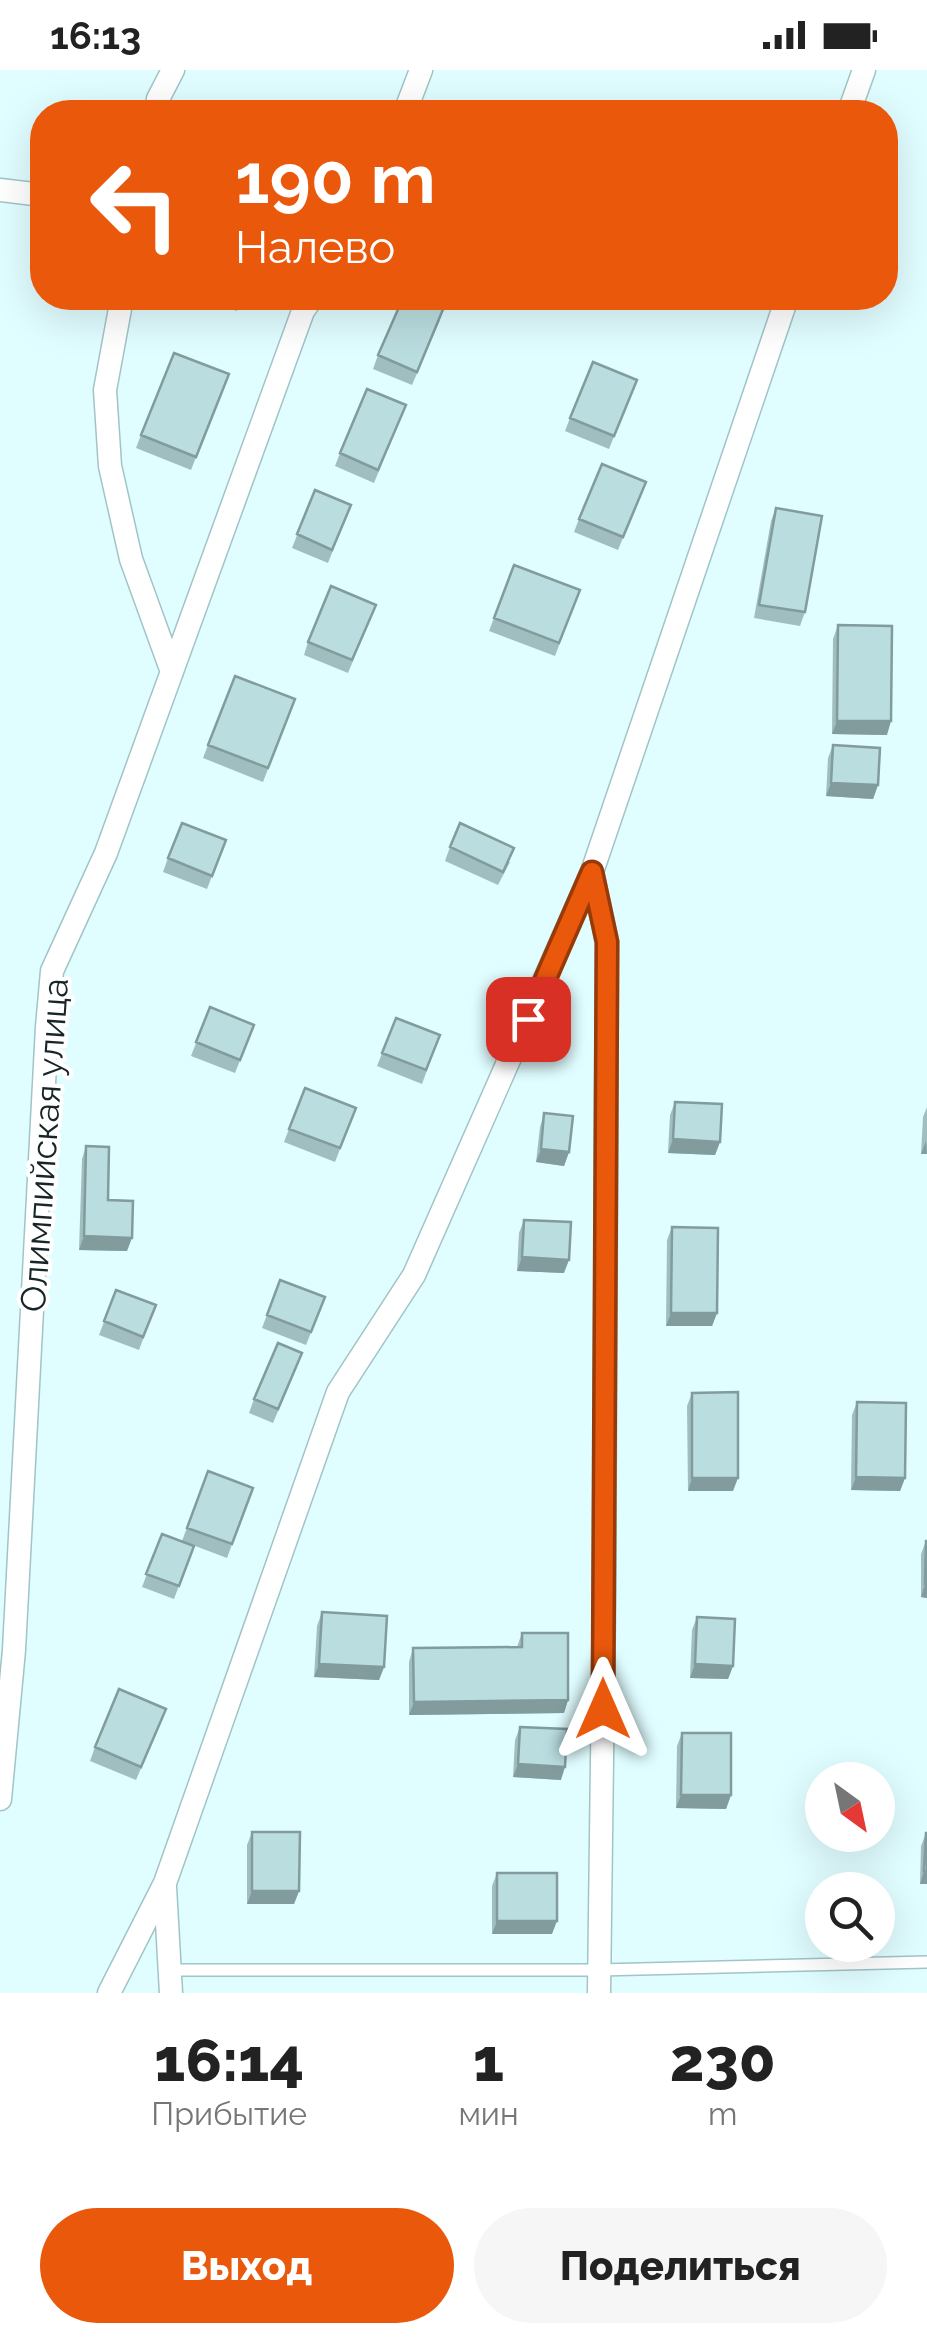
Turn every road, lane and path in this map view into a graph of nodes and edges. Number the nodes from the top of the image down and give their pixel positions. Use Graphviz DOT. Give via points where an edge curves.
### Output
graph roads {
  1 [pos="173,70"];
  2 [pos="421,70"];
  3 [pos="864,70"];
  4 [pos="158,100"];
  5 [pos="410,100"];
  6 [pos="853,100"];
  7 [pos="0,190"];
  8 [pos="30,194"];
  9 [pos="120,310"];
  10 [pos="303,310"];
  11 [pos="783,310"];
  12 [pos="172,672"];
  13 [pos="592,872"];
  14 [pos="0,1798"];
  15 [pos="165,1883"];
  16 [pos="927,1962"];
  17 [pos="171,1981"];
  18 [pos="599,1981"];
  19 [pos="109,1993"];
  1 -- 4 [label="street"];
  2 -- 5 [label="street"];
  3 -- 6 [label="street"];
  7 -- 8 [label="street"];
  9 -- 12 [label="street" via="105,390 110,466 131,559"];
  10 -- 12 [label="street, Олимпийская улица"];
  11 -- 13 [label="street"];
  12 -- 14 [label="street, Олимпийская улица" via="106,853 52,971"];
  13 -- 15 [label="street" via="414,1275 338,1392"];
  13 -- 18 [label="street" via="607,942"];
  15 -- 17 [label="street"];
  15 -- 19 [label="street"];
  16 -- 18 [label="lane"];
  17 -- 18 [label="lane"];
}
